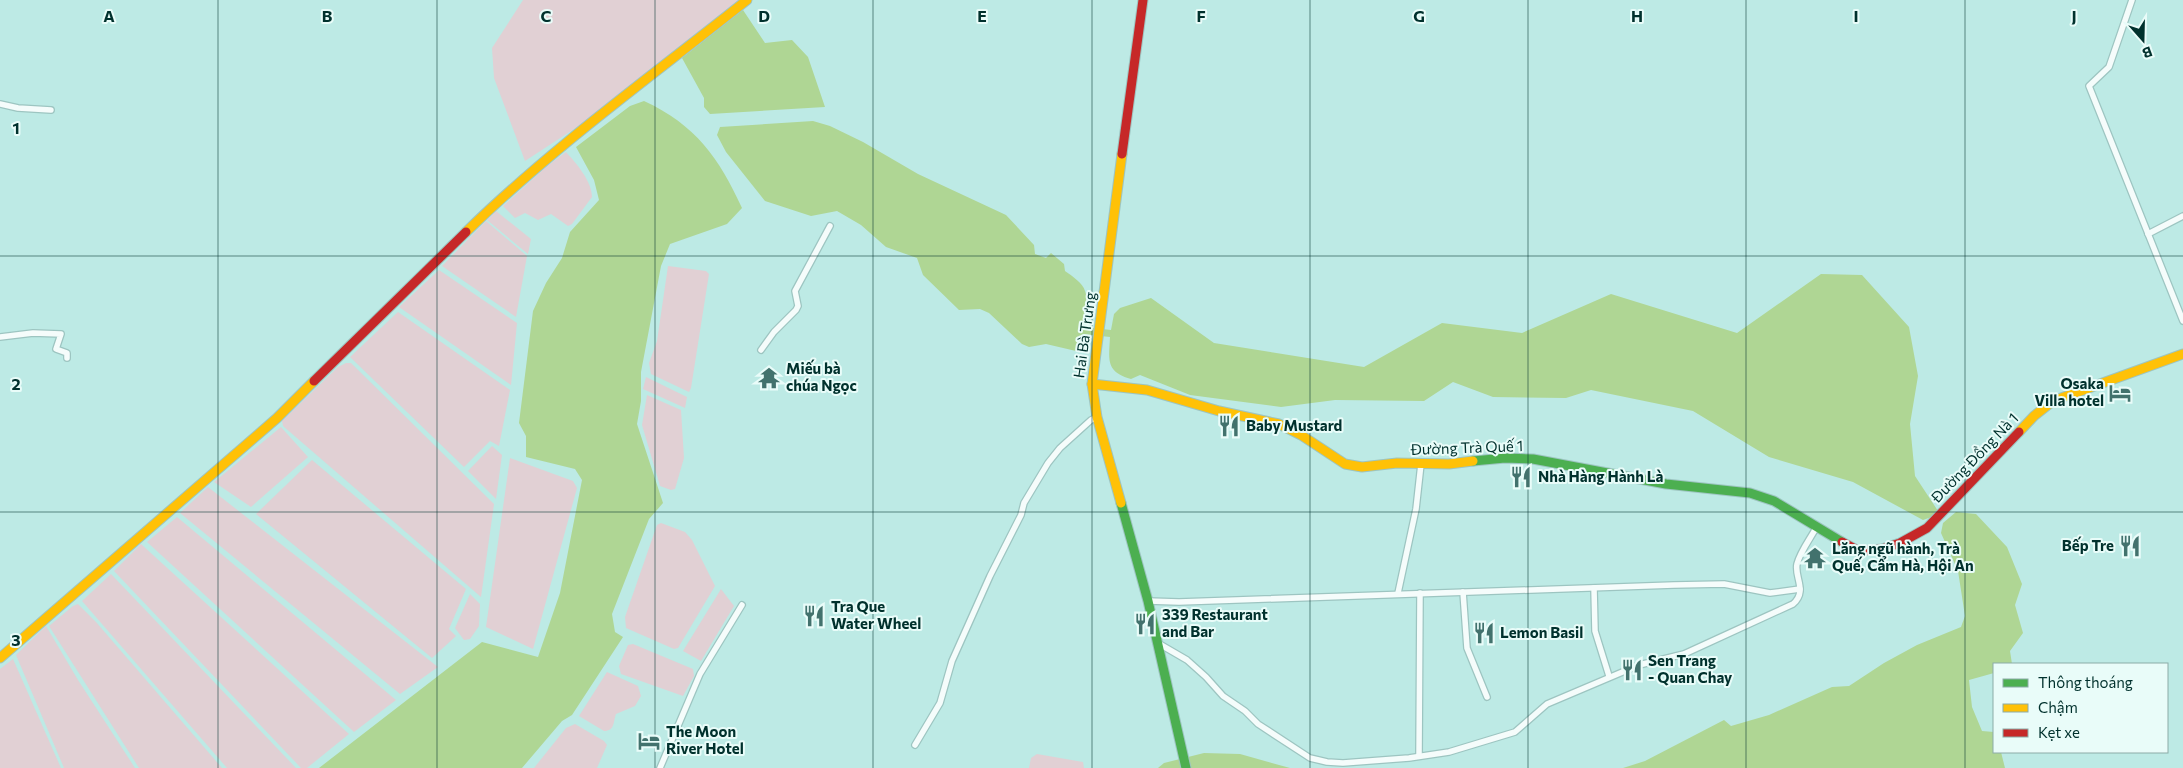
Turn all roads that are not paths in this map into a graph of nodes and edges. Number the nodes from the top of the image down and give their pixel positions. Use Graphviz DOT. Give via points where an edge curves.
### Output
graph roads {
  1 [pos="747,0"];
  2 [pos="1143,0"];
  3 [pos="2132,0"];
  4 [pos="0,104"];
  5 [pos="50,110"];
  6 [pos="2183,216"];
  7 [pos="830,226"];
  8 [pos="2148,234"];
  9 [pos="2183,322"];
  10 [pos="0,337"];
  11 [pos="761,350"];
  12 [pos="2183,354"];
  13 [pos="67,358"];
  14 [pos="1092,384"];
  15 [pos="1097,418"];
  16 [pos="1422,464"];
  17 [pos="1816,528"];
  18 [pos="1927,528"];
  19 [pos="1594,588"];
  20 [pos="1800,589"];
  21 [pos="1463,592"];
  22 [pos="1398,593"];
  23 [pos="1420,593"];
  24 [pos="1148,601"];
  25 [pos="742,604"];
  26 [pos="1156,642"];
  27 [pos="0,658"];
  28 [pos="1609,676"];
  29 [pos="1487,697"];
  30 [pos="915,745"];
  31 [pos="1419,756"];
  32 [pos="660,768"];
  33 [pos="1186,768"];
  1 -- 27 [label="street" via="560,147 499,200 277,418"];
  2 -- 14 [label="street, Hai Bà Trưng"];
  3 -- 8 [label="street" via="2108,67 2089,86"];
  4 -- 5 [label="street"];
  6 -- 8 [label="street"];
  7 -- 11 [label="street" via="795,291 796,310"];
  8 -- 9 [label="street"];
  10 -- 13 [label="street" via="33,332 60,334 56,349 67,353"];
  12 -- 18 [label="street, Đường Đồng Nà 1" via="2053,401 2034,416"];
  14 -- 15 [label="street, Hai Bà Trưng"];
  14 -- 16 [label="street, Đường Trà Quế 1" via="1147,390 1279,424 1301,434 1345,464 1362,467"];
  15 -- 24 [label="street, Hai Bà Trưng"];
  15 -- 30 [label="street" via="1060,448 1024,503 952,661 940,703"];
  16 -- 17 [label="street, Đường Trà Quế 1" via="1533,459 1666,484 1750,493 1774,501"];
  16 -- 22 [label="street"];
  17 -- 18 [label="street, Đường Trà Quế 1" via="1859,551 1900,543"];
  17 -- 20 [label="street" via="1797,565"];
  19 -- 20 [label="street" via="1724,584 1770,593"];
  19 -- 21 [label="street"];
  19 -- 28 [label="street" via="1595,631"];
  20 -- 28 [label="street" via="1797,601 1684,654"];
  21 -- 23 [label="street"];
  21 -- 29 [label="street" via="1467,648"];
  22 -- 23 [label="street"];
  22 -- 24 [label="street"];
  23 -- 31 [label="street"];
  24 -- 26 [label="street, Hai Bà Trưng"];
  25 -- 32 [label="street" via="700,674"];
  26 -- 31 [label="street" via="1187,660 1223,696 1258,724 1310,758 1343,764"];
  26 -- 33 [label="street, Hai Bà Trưng"];
  28 -- 31 [label="street" via="1548,704 1515,732 1449,752"];
}
